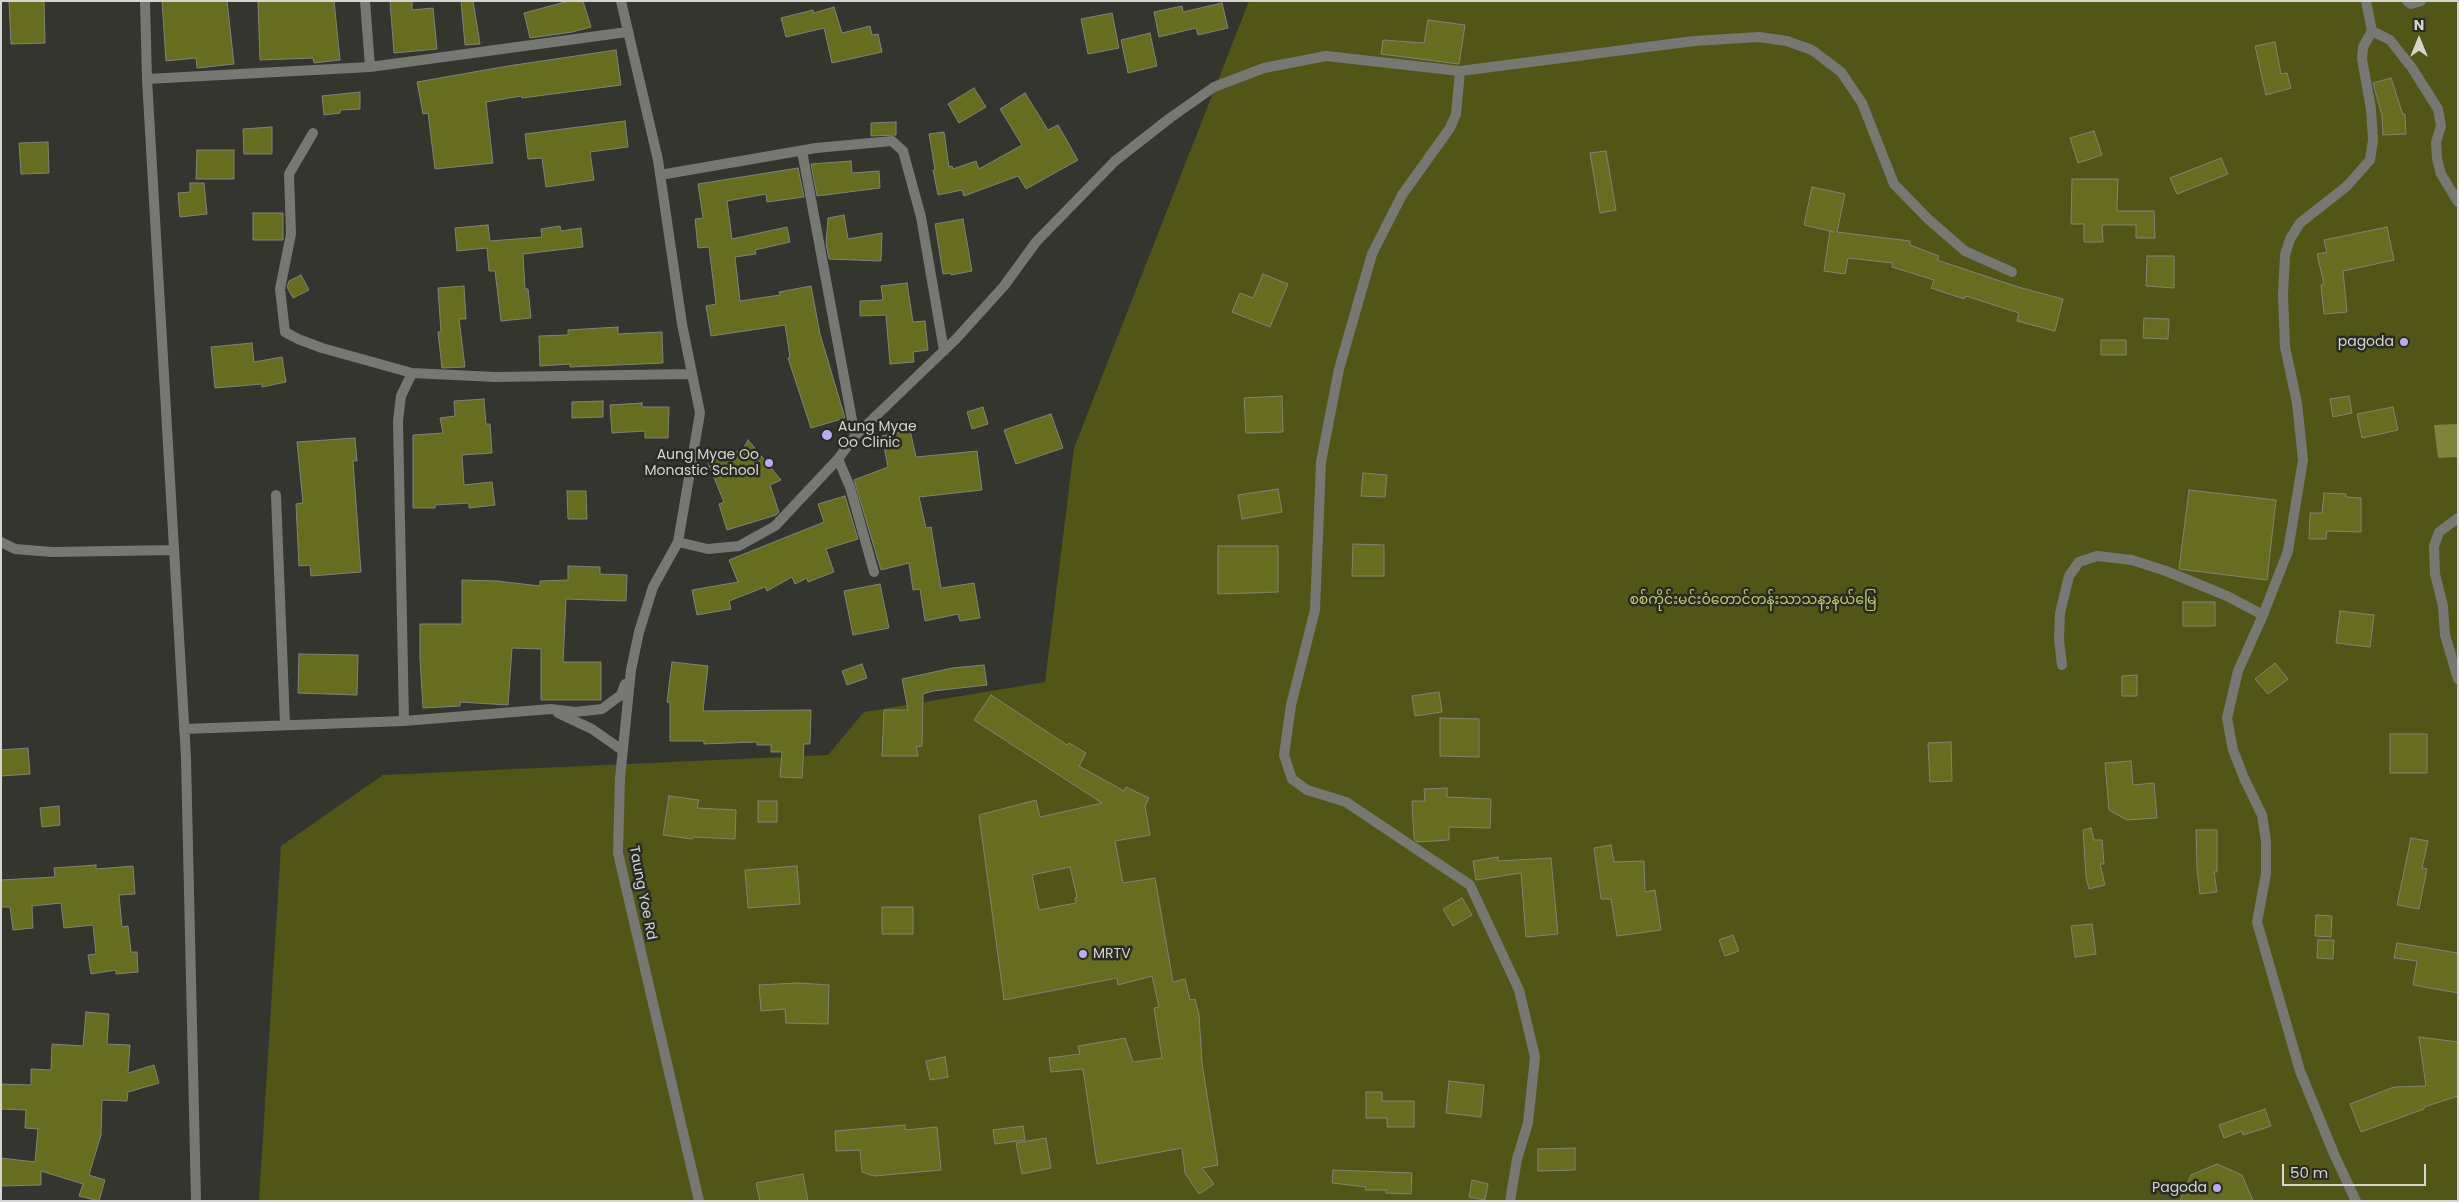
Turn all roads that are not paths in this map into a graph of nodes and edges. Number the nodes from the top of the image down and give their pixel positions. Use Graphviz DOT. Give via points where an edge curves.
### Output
graph roads {
  1 [pos="145,1"];
  2 [pos="365,1"];
  3 [pos="621,1"];
  4 [pos="2366,1"];
  5 [pos="2407,1"];
  6 [pos="2421,1"];
  7 [pos="2372,31"];
  8 [pos="627,32"];
  9 [pos="370,67"];
  10 [pos="1460,71"];
  11 [pos="147,79"];
  12 [pos="313,132"];
  13 [pos="802,151"];
  14 [pos="660,175"];
  15 [pos="2458,202"];
  16 [pos="2012,272"];
  17 [pos="944,351"];
  18 [pos="412,373"];
  19 [pos="691,374"];
  20 [pos="855,436"];
  21 [pos="838,459"];
  22 [pos="276,495"];
  23 [pos="2458,518"];
  24 [pos="1,542"];
  25 [pos="678,542"];
  26 [pos="174,550"];
  27 [pos="874,572"];
  28 [pos="2263,615"];
  29 [pos="2062,665"];
  30 [pos="630,670"];
  31 [pos="2458,679"];
  32 [pos="550,709"];
  33 [pos="404,721"];
  34 [pos="285,725"];
  35 [pos="184,729"];
  36 [pos="622,750"];
  37 [pos="196,1201"];
  38 [pos="699,1201"];
  39 [pos="1510,1201"];
  40 [pos="2356,1201"];
  1 -- 11 [label="street"];
  2 -- 9 [label="street"];
  3 -- 8 [label="street, Taung Yoe Rd"];
  4 -- 7 [label="street"];
  5 -- 6 [label="street" via="2412,4"];
  7 -- 15 [label="street" via="2390,40 2434,101 2441,126 2436,142 2437,158 2441,174"];
  7 -- 28 [label="street" via="2363,47 2362,59 2372,109 2370,160 2347,186 2300,223 2290,238 2285,255 2285,347 2297,403 2303,460 2288,551"];
  8 -- 9 [label="street"];
  8 -- 14 [label="street, Taung Yoe Rd"];
  9 -- 11 [label="street"];
  10 -- 16 [label="street" via="1694,41 1759,37 1787,41 1812,50 1841,72 1862,103 1894,184 1965,251"];
  10 -- 17 [label="street" via="1326,56 1264,68 1214,87 1115,161 1036,242 1004,286"];
  10 -- 39 [label="street" via="1456,114 1450,128 1402,195 1372,254 1339,369 1321,462 1314,610 1291,705 1284,755 1292,779 1307,790 1346,802 1470,885 1519,990 1535,1057 1528,1123 1516,1159"];
  11 -- 26 [label="street"];
  12 -- 18 [label="street" via="289,174 291,234 280,289 284,332 322,348"];
  13 -- 14 [label="street"];
  13 -- 17 [label="street" via="892,141 903,151 920,217"];
  13 -- 20 [label="street"];
  14 -- 19 [label="street, Taung Yoe Rd"];
  17 -- 20 [label="street"];
  18 -- 19 [label="street" via="496,377"];
  18 -- 33 [label="street" via="401,396 398,421"];
  19 -- 25 [label="street, Taung Yoe Rd" via="700,413"];
  20 -- 21 [label="street"];
  21 -- 25 [label="street" via="775,526 739,546 708,549"];
  21 -- 27 [label="street" via="850,487"];
  22 -- 34 [label="street"];
  23 -- 31 [label="street" via="2439,532 2434,546 2445,635"];
  24 -- 26 [label="street" via="15,549 43,552"];
  25 -- 30 [label="street, Taung Yoe Rd" via="653,587"];
  26 -- 35 [label="street"];
  28 -- 29 [label="street" via="2166,571 2132,560 2097,556 2079,562 2069,576 2060,613"];
  28 -- 40 [label="street" via="2238,671 2227,718 2233,750 2262,815 2266,841 2266,874 2257,922 2300,1071"];
  30 -- 32 [label="street" via="621,695 602,709 575,712"];
  30 -- 36 [label="street, Taung Yoe Rd"];
  32 -- 33 [label="street"];
  32 -- 36 [label="street" via="592,729"];
  33 -- 34 [label="street"];
  34 -- 35 [label="street"];
  35 -- 37 [label="street"];
  36 -- 38 [label="street, Taung Yoe Rd" via="620,865"];
}
